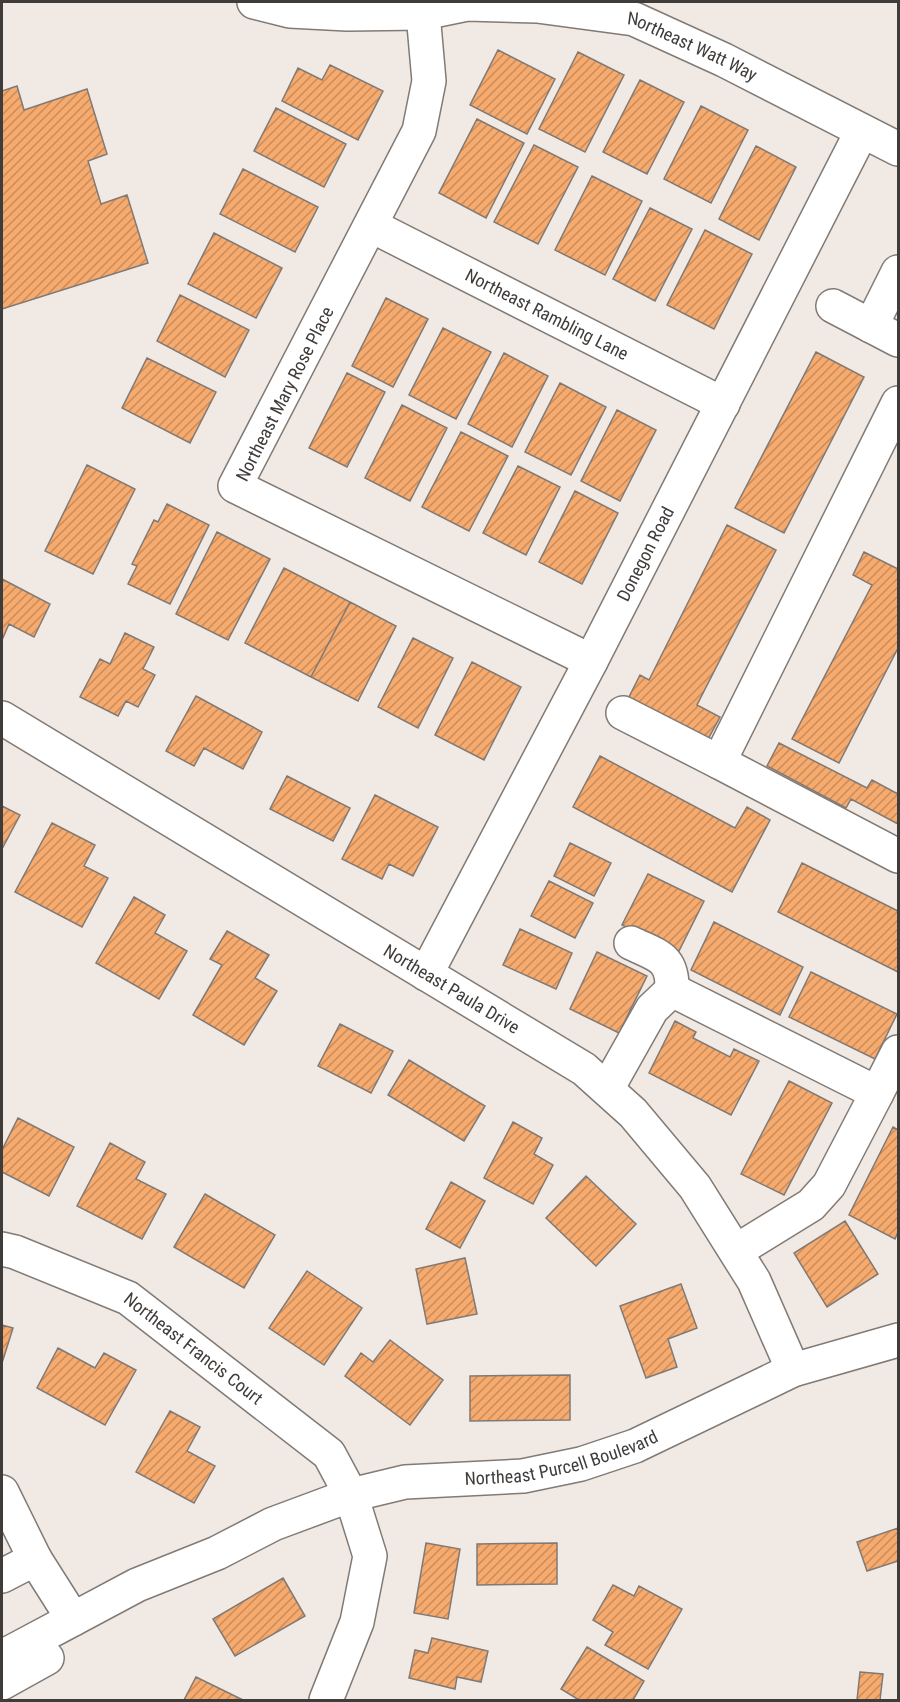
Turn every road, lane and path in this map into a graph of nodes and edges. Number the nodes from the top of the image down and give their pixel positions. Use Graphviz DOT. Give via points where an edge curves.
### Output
graph roads {
  1 [pos="254,2"];
  2 [pos="422,7"];
  3 [pos="862,130"];
  4 [pos="898,149"];
  5 [pos="372,226"];
  6 [pos="898,272"];
  7 [pos="833,306"];
  8 [pos="885,333"];
  9 [pos="898,403"];
  10 [pos="723,404"];
  11 [pos="591,661"];
  12 [pos="623,713"];
  13 [pos="2,718"];
  14 [pos="719,762"];
  15 [pos="898,856"];
  16 [pos="631,943"];
  17 [pos="426,974"];
  18 [pos="672,990"];
  19 [pos="898,1052"];
  20 [pos="607,1089"];
  21 [pos="877,1093"];
  22 [pos="2,1249"];
  23 [pos="736,1251"];
  24 [pos="898,1340"];
  25 [pos="793,1370"];
  26 [pos="2,1492"];
  27 [pos="351,1495"];
  28 [pos="217,1553"];
  29 [pos="34,1559"];
  30 [pos="2,1576"];
  31 [pos="74,1619"];
  32 [pos="9,1680"];
  33 [pos="326,1701"];
  1 -- 2 [label="street, Northeast Watt Way" via="290,11"];
  2 -- 3 [label="street, Northeast Watt Way" via="537,6 634,19"];
  2 -- 5 [label="street, Northeast Mary Rose Place" via="429,81 419,131"];
  3 -- 4 [label="street, Northeast Watt Way"];
  3 -- 10 [label="street, Donegon Road"];
  5 -- 10 [label="street, Northeast Rambling Lane"];
  5 -- 11 [label="street, Northeast Mary Rose Place" via="235,486"];
  6 -- 8 [label="street"];
  7 -- 8 [label="street"];
  9 -- 14 [label="street"];
  10 -- 11 [label="street, Donegon Road"];
  11 -- 17 [label="street, Donegon Road"];
  12 -- 14 [label="street"];
  13 -- 17 [label="street, Northeast Paula Drive"];
  14 -- 15 [label="street"];
  16 -- 18 [label="street" via="668,962 673,974"];
  17 -- 20 [label="street, Northeast Paula Drive" via="584,1069"];
  18 -- 20 [label="street" via="652,1009"];
  18 -- 21 [label="street"];
  19 -- 21 [label="street"];
  20 -- 23 [label="street, Northeast Paula Drive" via="633,1113 695,1187"];
  21 -- 23 [label="street" via="829,1185 811,1205"];
  22 -- 27 [label="street, Northeast Francis Court" via="128,1298 329,1454"];
  23 -- 25 [label="street, Northeast Paula Drive" via="754,1281"];
  24 -- 25 [label="street, Northeast Purcell Boulevard"];
  25 -- 27 [label="street, Northeast Purcell Boulevard" via="635,1446 581,1464 523,1476 405,1482"];
  26 -- 29 [label="street"];
  27 -- 28 [label="street, Northeast Purcell Boulevard" via="273,1524"];
  27 -- 33 [label="street, Northeast Francis Court" via="369,1556 357,1622"];
  28 -- 31 [label="street, Northeast Purcell Boulevard" via="137,1585"];
  28 -- 32 [label="street, Northeast Purcell Boulevard" via="150,1603"];
  29 -- 30 [label="street"];
  29 -- 31 [label="street"];
  31 -- 32 [label="street, Northeast Purcell Boulevard"];
}
